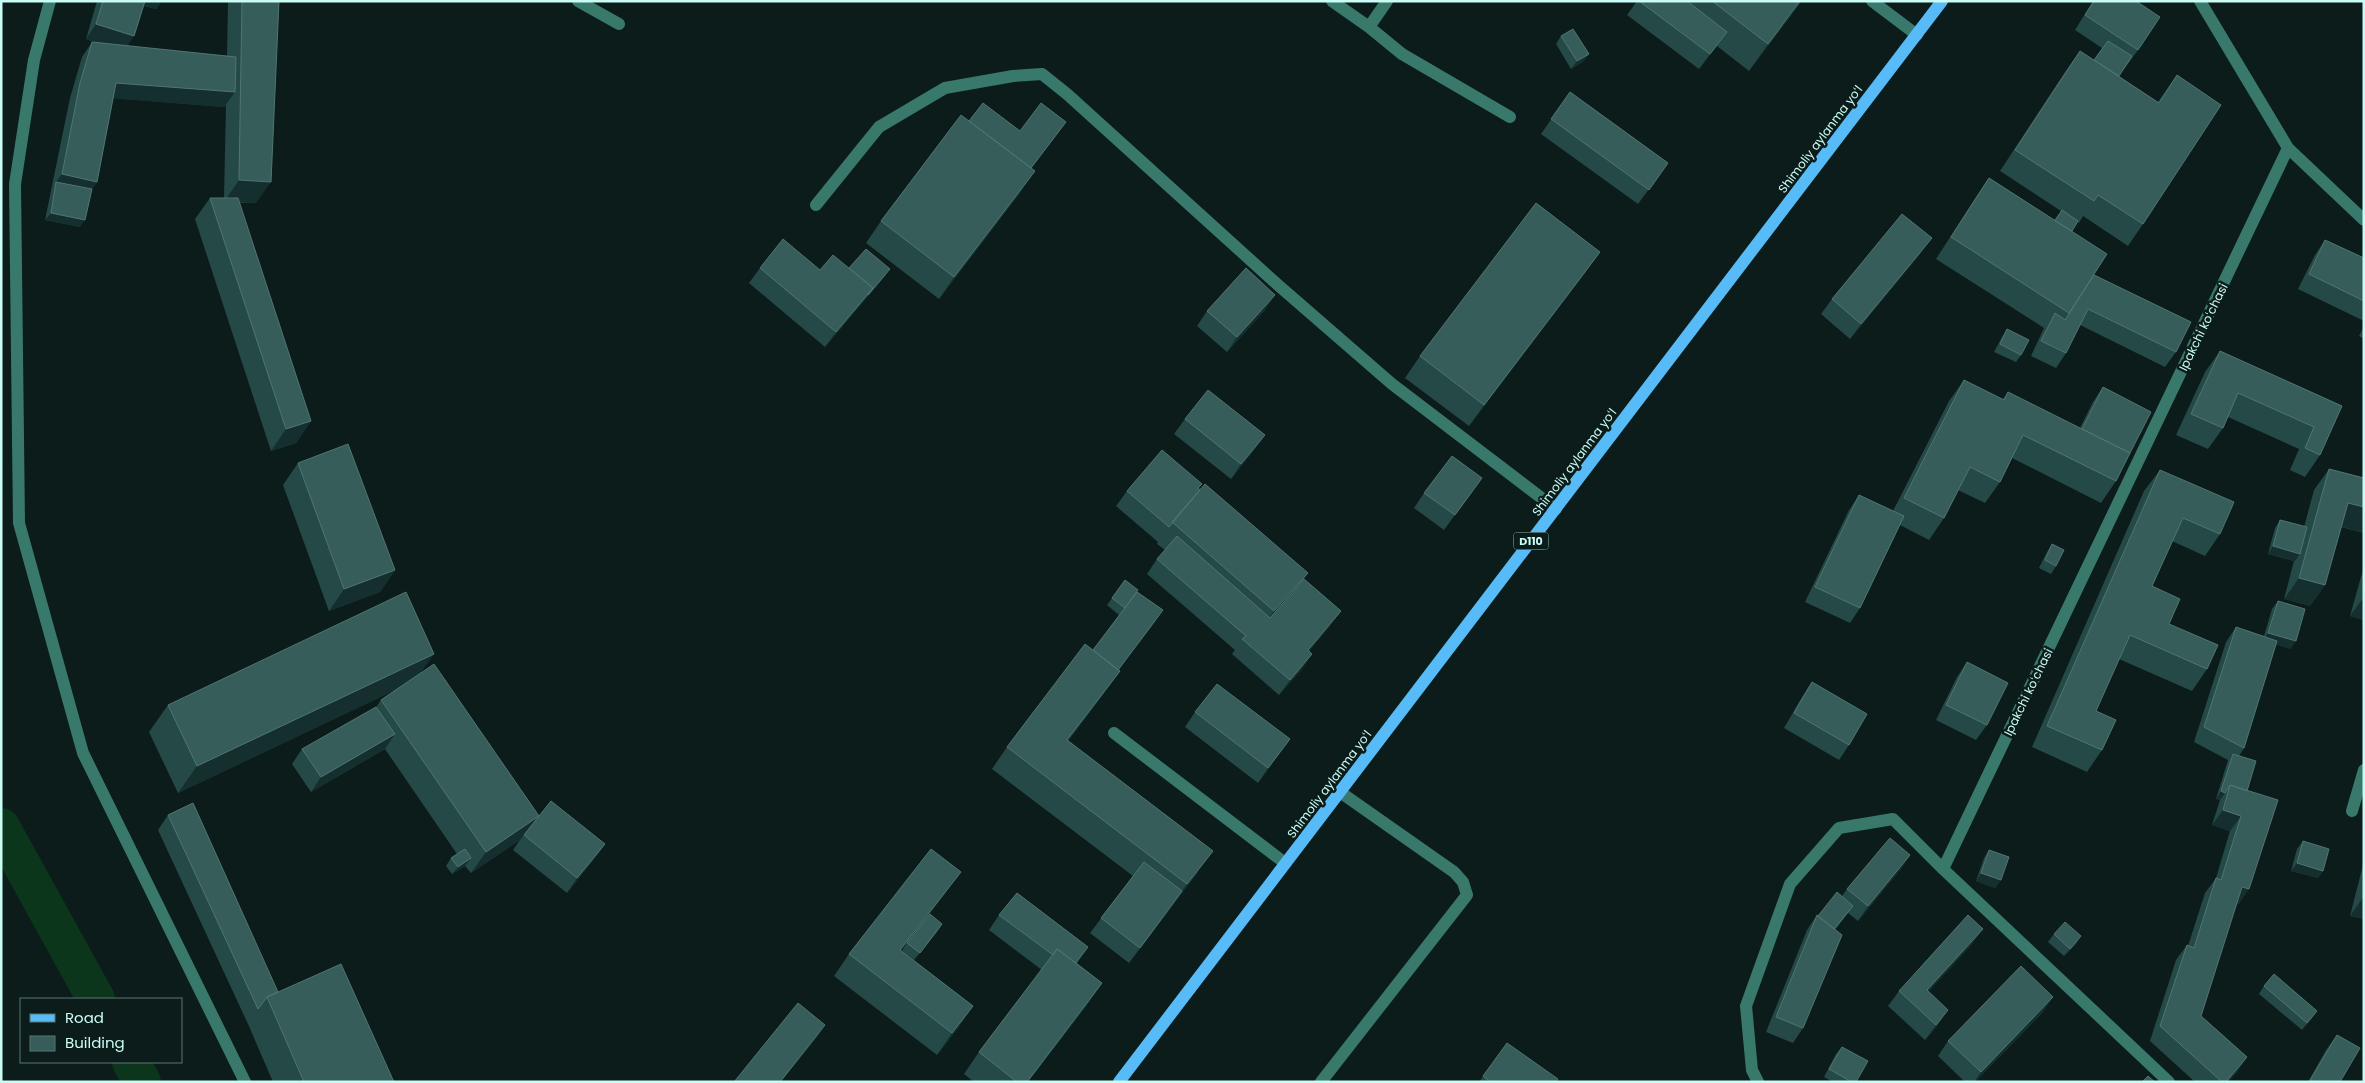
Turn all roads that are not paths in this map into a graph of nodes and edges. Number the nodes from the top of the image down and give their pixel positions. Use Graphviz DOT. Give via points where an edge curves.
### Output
graph roads {
  1 [pos="50,1"];
  2 [pos="578,1"];
  3 [pos="1332,1"];
  4 [pos="1387,1"];
  5 [pos="1872,1"];
  6 [pos="1942,1"];
  7 [pos="2200,1"];
  8 [pos="619,24"];
  9 [pos="1369,27"];
  10 [pos="1916,35"];
  11 [pos="1510,117"];
  12 [pos="2288,148"];
  13 [pos="816,205"];
  14 [pos="2364,220"];
  15 [pos="1556,509"];
  16 [pos="1114,733"];
  17 [pos="2364,770"];
  18 [pos="1340,792"];
  19 [pos="2352,811"];
  20 [pos="1285,863"];
  21 [pos="1943,869"];
  22 [pos="245,1082"];
  23 [pos="1119,1082"];
  24 [pos="1320,1082"];
  25 [pos="1758,1082"];
  26 [pos="2169,1082"];
  1 -- 22 [label="street" via="34,60 15,184 19,523 83,753"];
  2 -- 8 [label="street"];
  3 -- 9 [label="street"];
  4 -- 9 [label="street"];
  5 -- 10 [label="street"];
  6 -- 10 [label="main road, Shimoliy aylanma yoʻl / D110"];
  7 -- 12 [label="street"];
  9 -- 11 [label="street" via="1402,54"];
  10 -- 15 [label="main road, Shimoliy aylanma yoʻl / D110"];
  12 -- 14 [label="street"];
  12 -- 21 [label="street, Ipakchi koʻchasi"];
  13 -- 15 [label="street" via="879,126 945,88 1042,74 1392,384"];
  15 -- 18 [label="main road, Shimoliy aylanma yoʻl / D110"];
  16 -- 20 [label="street"];
  17 -- 19 [label="street"];
  18 -- 20 [label="main road, Shimoliy aylanma yoʻl / D110"];
  18 -- 24 [label="street" via="1454,872 1464,882 1467,895"];
  20 -- 23 [label="main road, Shimoliy aylanma yoʻl / D110"];
  21 -- 25 [label="street" via="1893,819 1839,828 1790,884 1746,1006 1752,1070"];
  21 -- 26 [label="street"];
}
